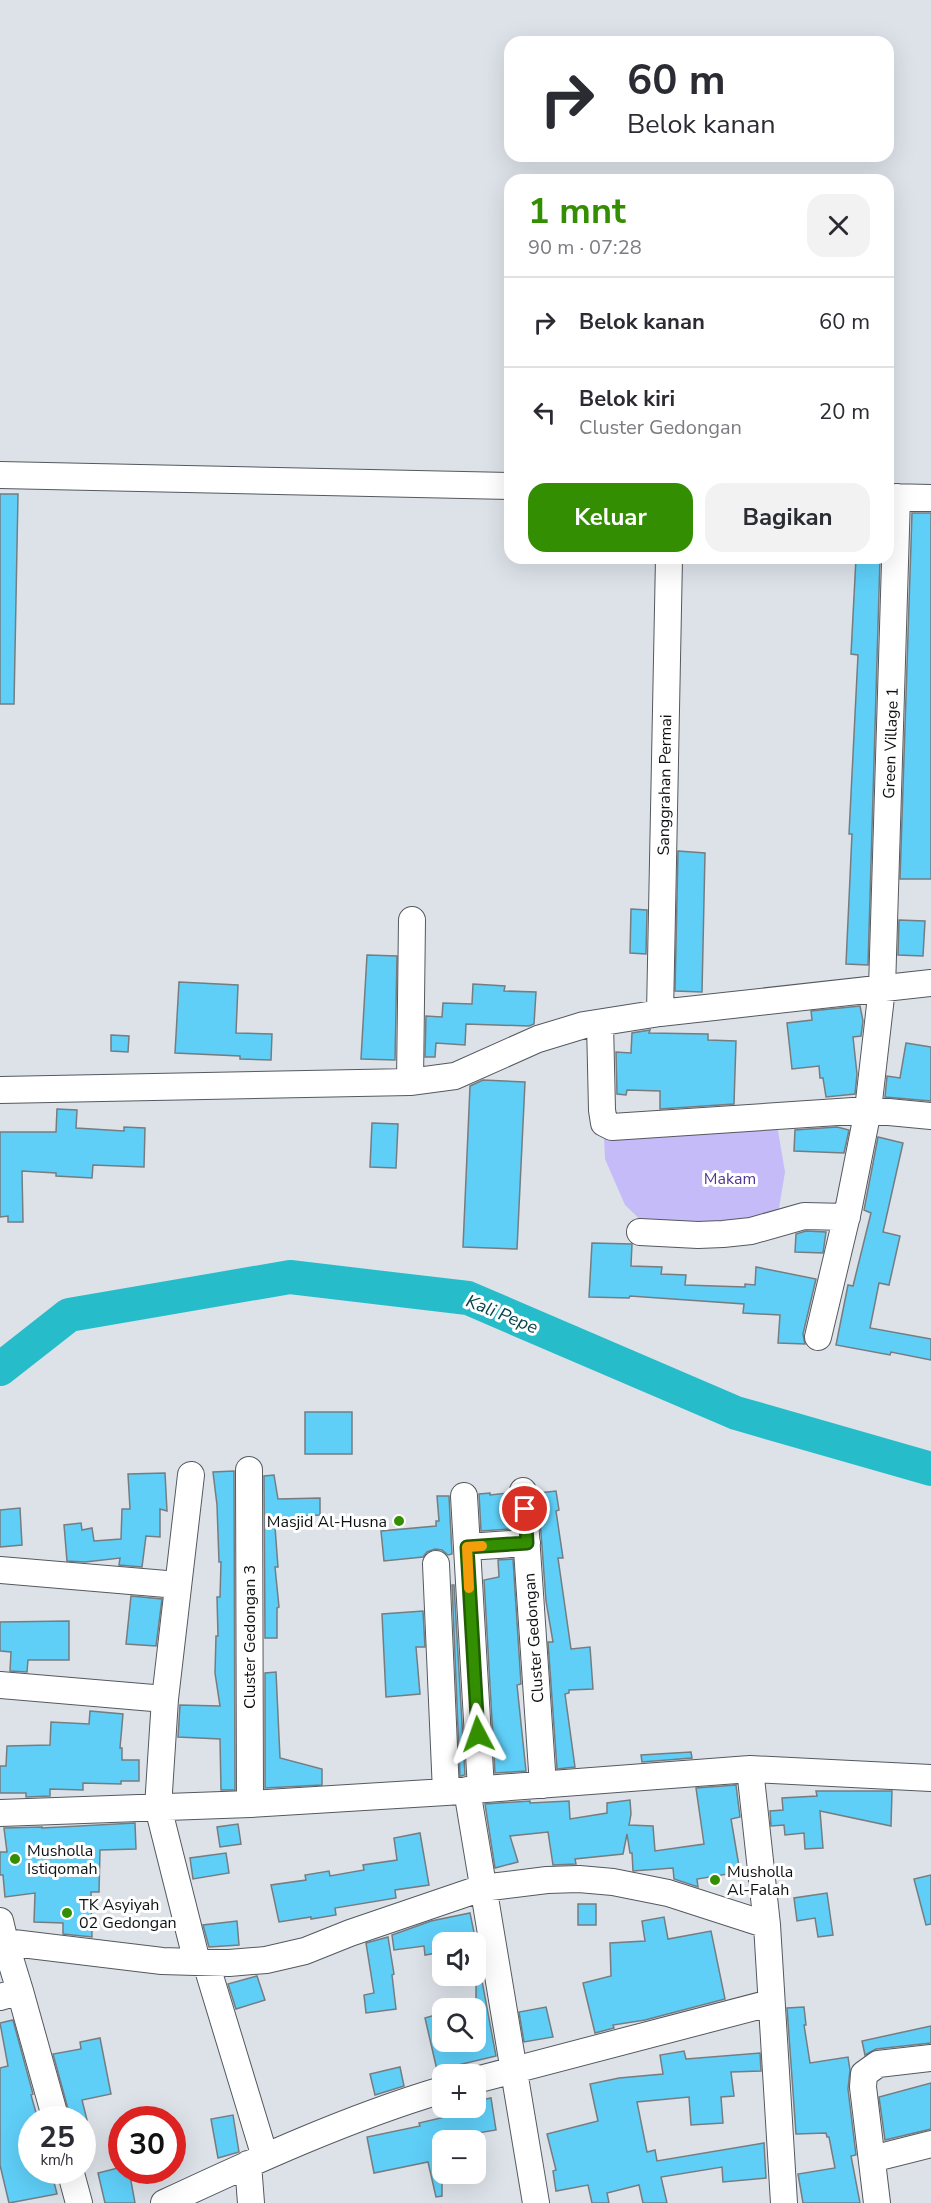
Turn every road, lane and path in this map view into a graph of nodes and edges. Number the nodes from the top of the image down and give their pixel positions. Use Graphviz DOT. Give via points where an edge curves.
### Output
graph roads {
  1 [pos="0,475"];
  2 [pos="504,486"];
  3 [pos="894,497"];
  4 [pos="931,498"];
  5 [pos="669,564"];
  6 [pos="891,564"];
  7 [pos="412,920"];
  8 [pos="931,983"];
  9 [pos="882,988"];
  10 [pos="660,1013"];
  11 [pos="600,1023"];
  12 [pos="410,1082"];
  13 [pos="0,1090"];
  14 [pos="868,1110"];
  15 [pos="931,1116"];
  16 [pos="846,1218"];
  17 [pos="640,1232"];
  18 [pos="818,1337"];
  19 [pos="249,1470"];
  20 [pos="191,1475"];
  21 [pos="524,1491"];
  22 [pos="464,1496"];
  23 [pos="527,1543"];
  24 [pos="467,1547"];
  25 [pos="436,1564"];
  26 [pos="0,1570"];
  27 [pos="178,1585"];
  28 [pos="0,1685"];
  29 [pos="165,1699"];
  30 [pos="750,1769"];
  31 [pos="931,1778"];
  32 [pos="543,1785"];
  33 [pos="465,1791"];
  34 [pos="249,1804"];
  35 [pos="159,1807"];
  36 [pos="0,1813"];
  37 [pos="482,1888"];
  38 [pos="766,1925"];
  39 [pos="3,1931"];
  40 [pos="201,1963"];
  41 [pos="10,1994"];
  42 [pos="770,2003"];
  43 [pos="931,2058"];
  44 [pos="514,2068"];
  45 [pos="486,2077"];
  46 [pos="432,2094"];
  47 [pos="51,2106"];
  48 [pos="931,2144"];
  49 [pos="872,2159"];
  50 [pos="256,2161"];
  51 [pos="74,2184"];
  52 [pos="79,2203"];
  53 [pos="164,2203"];
  54 [pos="250,2203"];
  55 [pos="536,2203"];
  56 [pos="784,2203"];
  57 [pos="877,2203"];
  1 -- 2 [label="street"];
  3 -- 4 [label="street"];
  5 -- 10 [label="street, Sanggrahan Permai"];
  6 -- 9 [label="street, Green Village 1"];
  7 -- 12 [label="street"];
  8 -- 9 [label="street"];
  9 -- 10 [label="street"];
  9 -- 14 [label="street, Green Village 1"];
  10 -- 11 [label="street"];
  11 -- 12 [label="street" via="538,1040 455,1076"];
  11 -- 14 [label="street" via="602,1110 604,1123 612,1127"];
  12 -- 13 [label="street"];
  14 -- 15 [label="street"];
  14 -- 16 [label="street, Green Village 1"];
  16 -- 17 [label="street" via="804,1216 751,1231 723,1234"];
  16 -- 18 [label="street, Green Village 1"];
  19 -- 34 [label="street, Cluster Gedongan 3"];
  20 -- 27 [label="street"];
  21 -- 23 [label="street, Cluster Gedongan"];
  22 -- 24 [label="street"];
  23 -- 24 [label="street"];
  23 -- 32 [label="street, Cluster Gedongan"];
  24 -- 33 [label="street"];
  25 -- 33 [label="street"];
  26 -- 27 [label="street"];
  27 -- 29 [label="street"];
  28 -- 29 [label="street"];
  29 -- 35 [label="street"];
  30 -- 31 [label="street"];
  30 -- 32 [label="street"];
  30 -- 38 [label="street"];
  32 -- 33 [label="street"];
  33 -- 34 [label="street"];
  33 -- 37 [label="street"];
  34 -- 35 [label="street"];
  35 -- 36 [label="street"];
  35 -- 40 [label="street"];
  37 -- 38 [label="street" via="547,1880 613,1882 668,1893"];
  37 -- 40 [label="street" via="305,1951 266,1960"];
  37 -- 44 [label="street"];
  38 -- 42 [label="street"];
  39 -- 40 [label="street" via="162,1961"];
  39 -- 41 [label="street"];
  40 -- 50 [label="street"];
  41 -- 47 [label="street"];
  42 -- 44 [label="street"];
  42 -- 56 [label="street"];
  43 -- 49 [label="street" via="878,2064 864,2074"];
  44 -- 45 [label="street"];
  44 -- 55 [label="street"];
  46 -- 50 [label="street"];
  48 -- 49 [label="street"];
  49 -- 57 [label="street"];
  50 -- 53 [label="street"];
  50 -- 54 [label="street"];
  51 -- 52 [label="street"];
}
